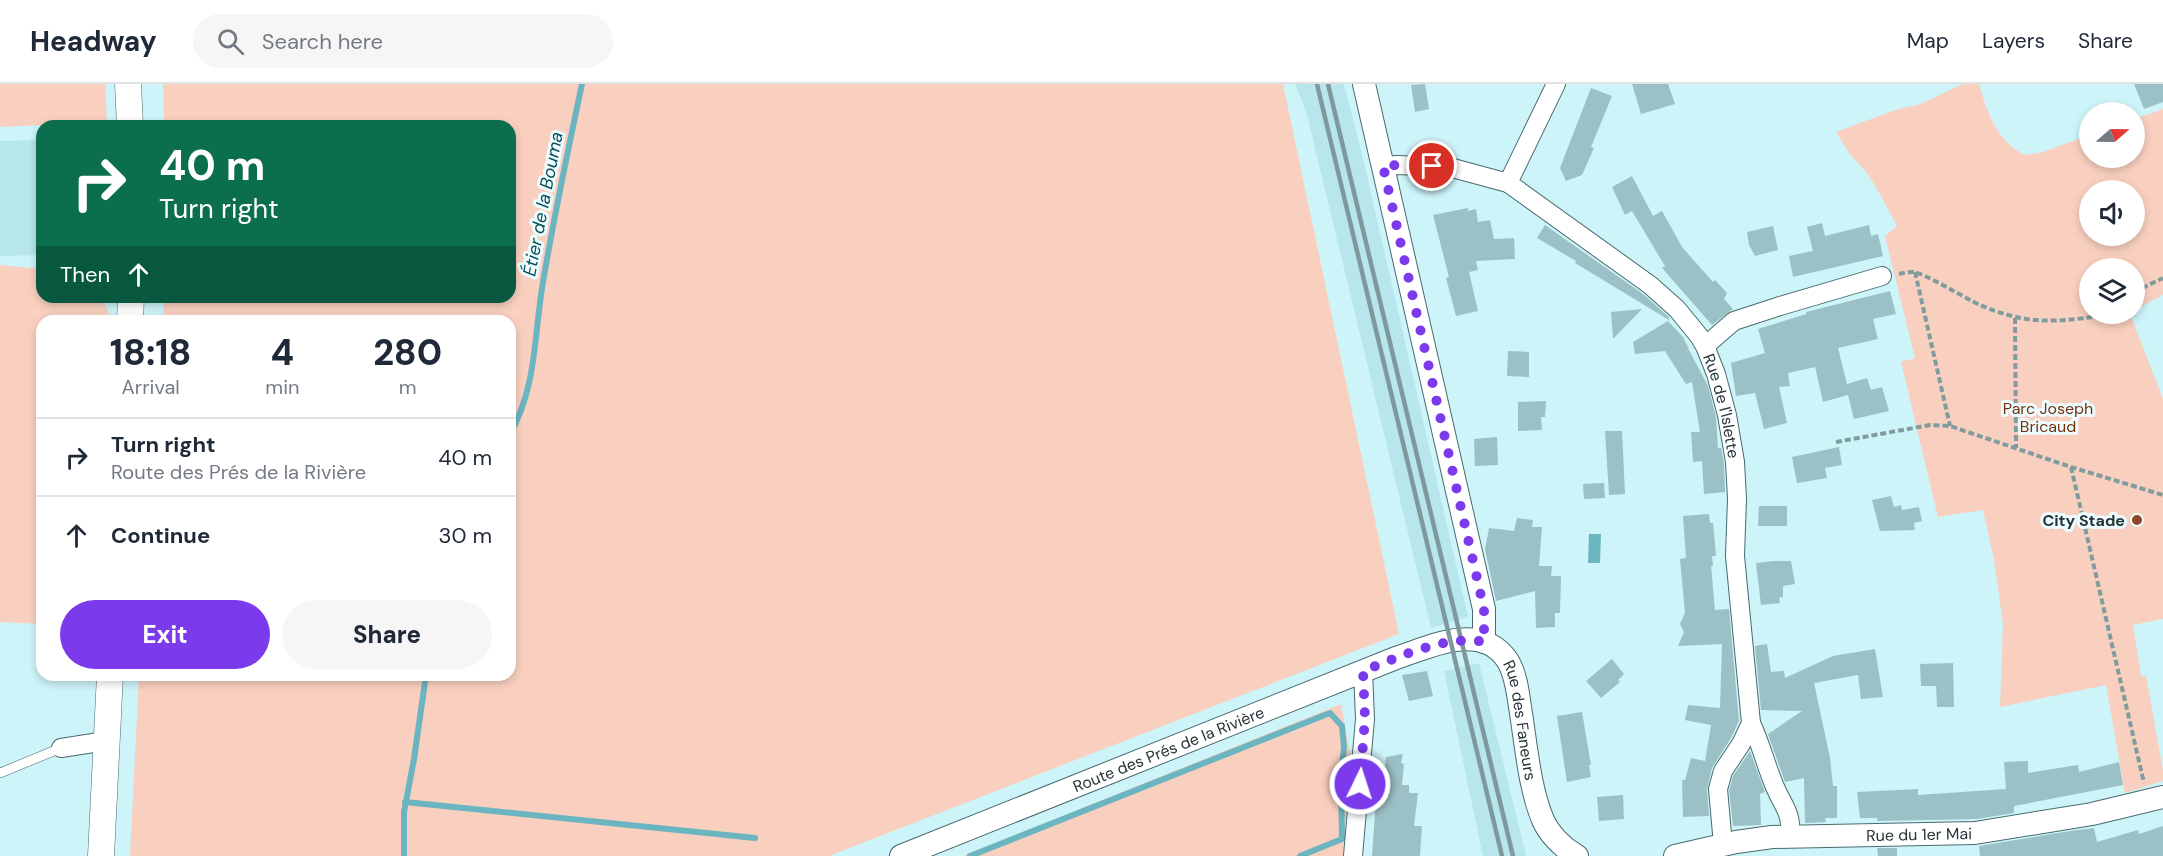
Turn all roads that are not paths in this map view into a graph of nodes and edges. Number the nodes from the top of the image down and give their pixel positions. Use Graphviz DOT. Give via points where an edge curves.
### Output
graph roads {
  1 [pos="128,84"];
  2 [pos="1364,84"];
  3 [pos="1556,84"];
  4 [pos="130,120"];
  5 [pos="1383,166"];
  6 [pos="1508,183"];
  7 [pos="1882,276"];
  8 [pos="1705,346"];
  9 [pos="1484,642"];
  10 [pos="1363,671"];
  11 [pos="110,681"];
  12 [pos="1751,723"];
  13 [pos="106,741"];
  14 [pos="61,748"];
  15 [pos="0,773"];
  16 [pos="2156,799"];
  17 [pos="1791,836"];
  18 [pos="1732,848"];
  19 [pos="101,856"];
  20 [pos="901,856"];
  21 [pos="1353,856"];
  22 [pos="1576,856"];
  23 [pos="1675,856"];
  1 -- 4 [label="main road"];
  2 -- 5 [label="street, Rue des Faneurs"];
  3 -- 6 [label="street"];
  5 -- 6 [label="street, Rue de l'Islette" via="1449,167"];
  5 -- 9 [label="street, Rue des Faneurs" via="1484,609"];
  6 -- 8 [label="street, Rue de l'Islette" via="1650,285 1677,309"];
  7 -- 8 [label="street" via="1734,321"];
  8 -- 12 [label="street, Rue de l'Islette" via="1727,415 1735,462 1735,556"];
  9 -- 10 [label="street, Route des Prés de la Rivière" via="1461,640 1436,645"];
  9 -- 22 [label="street, Rue des Faneurs" via="1499,651 1510,665 1543,821"];
  10 -- 20 [label="street, Route des Prés de la Rivière"];
  10 -- 21 [label="street" via="1365,718"];
  11 -- 13 [label="main road"];
  12 -- 17 [label="street, Rue de l'Islette" via="1775,788 1790,814"];
  12 -- 18 [label="street" via="1723,771 1718,789"];
  13 -- 14 [label="street"];
  13 -- 19 [label="main road"];
  14 -- 15 [label="lane"];
  16 -- 17 [label="street, Rue du 1er Mai" via="1975,833"];
  17 -- 18 [label="street, Rue du 1er Mai"];
  18 -- 23 [label="street, Rue du 1er Mai"];
}
